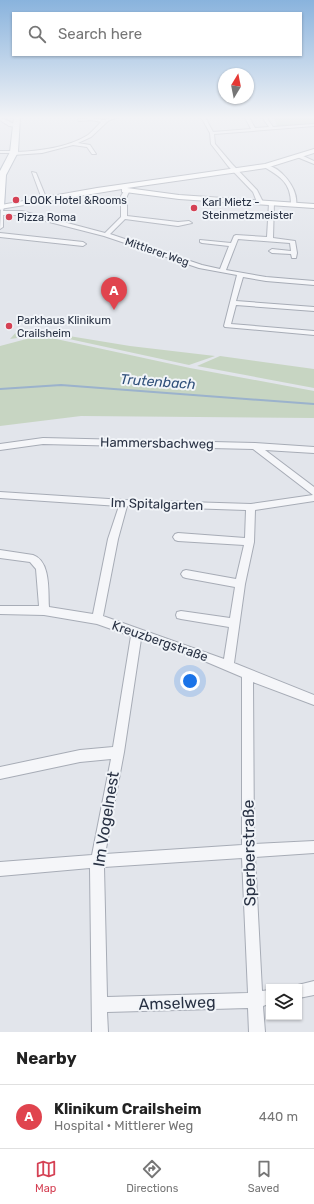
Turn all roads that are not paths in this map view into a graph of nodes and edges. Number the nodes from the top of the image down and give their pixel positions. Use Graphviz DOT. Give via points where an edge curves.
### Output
graph roads {
  1 [pos="7,165"];
  2 [pos="231,165"];
  3 [pos="266,166"];
  4 [pos="236,171"];
  5 [pos="34,173"];
  6 [pos="124,189"];
  7 [pos="45,199"];
  8 [pos="260,202"];
  9 [pos="272,203"];
  10 [pos="294,204"];
  11 [pos="314,206"];
  12 [pos="1,209"];
  13 [pos="124,217"];
  14 [pos="189,223"];
  15 [pos="0,227"];
  16 [pos="0,235"];
  17 [pos="106,235"];
  18 [pos="270,239"];
  19 [pos="202,241"];
  20 [pos="82,244"];
  21 [pos="233,245"];
  22 [pos="272,251"];
  23 [pos="222,271"];
  24 [pos="240,275"];
  25 [pos="314,284"];
  26 [pos="233,303"];
  27 [pos="314,309"];
  28 [pos="314,333"];
  29 [pos="255,446"];
  30 [pos="0,447"];
  31 [pos="314,450"];
  32 [pos="314,492"];
  33 [pos="0,495"];
  34 [pos="314,498"];
  35 [pos="124,503"];
  36 [pos="251,507"];
  37 [pos="178,537"];
  38 [pos="249,542"];
  39 [pos="0,554"];
  40 [pos="186,574"];
  41 [pos="240,584"];
  42 [pos="0,610"];
  43 [pos="44,610"];
  44 [pos="181,615"];
  45 [pos="97,619"];
  46 [pos="235,623"];
  47 [pos="136,632"];
  48 [pos="228,665"];
  49 [pos="247,674"];
  50 [pos="314,700"];
  51 [pos="118,752"];
  52 [pos="0,773"];
  53 [pos="314,847"];
  54 [pos="248,851"];
  55 [pos="97,861"];
  56 [pos="0,869"];
  57 [pos="314,988"];
  58 [pos="302,990"];
  59 [pos="266,998"];
  60 [pos="254,1000"];
  61 [pos="100,1005"];
  62 [pos="100,1032"];
  63 [pos="257,1032"];
  1 -- 12 [label="main road" via="2,175"];
  2 -- 4 [label="street"];
  3 -- 4 [label="main road"];
  3 -- 10 [label="street" via="289,184 294,192"];
  4 -- 6 [label="main road"];
  4 -- 8 [label="street" via="255,191"];
  5 -- 7 [label="street"];
  6 -- 7 [label="main road"];
  6 -- 8 [label="main road"];
  6 -- 13 [label="street"];
  7 -- 12 [label="main road"];
  8 -- 9 [label="main road"];
  9 -- 10 [label="main road"];
  9 -- 18 [label="street"];
  10 -- 11 [label="main road"];
  12 -- 15 [label="street"];
  12 -- 17 [label="street, Mittlerer Weg"];
  13 -- 14 [label="street" via="178,224"];
  13 -- 17 [label="street" via="119,225"];
  16 -- 20 [label="street"];
  17 -- 23 [label="street, Mittlerer Weg"];
  18 -- 21 [label="street" via="239,236"];
  18 -- 22 [label="street" via="293,242 294,255"];
  19 -- 21 [label="street"];
  21 -- 23 [label="street"];
  23 -- 24 [label="street, Mittlerer Weg"];
  24 -- 25 [label="street, Mittlerer Weg"];
  24 -- 26 [label="street"];
  26 -- 27 [label="street"];
  26 -- 28 [label="street" via="227,326"];
  29 -- 30 [label="street, Hammersbachweg" via="43,441"];
  29 -- 31 [label="street, Hammersbachweg"];
  29 -- 32 [label="street"];
  33 -- 35 [label="street, Im Spitalgarten"];
  34 -- 36 [label="street, Im Spitalgarten"];
  35 -- 36 [label="street, Im Spitalgarten"];
  35 -- 45 [label="street" via="113,539"];
  36 -- 38 [label="street"];
  37 -- 38 [label="street"];
  38 -- 41 [label="street"];
  39 -- 43 [label="street" via="33,559 41,568"];
  40 -- 41 [label="street"];
  41 -- 46 [label="street"];
  42 -- 43 [label="street, Kreuzbergstraße"];
  43 -- 45 [label="street, Kreuzbergstraße"];
  44 -- 46 [label="street"];
  45 -- 47 [label="street, Kreuzbergstraße"];
  46 -- 48 [label="street"];
  47 -- 48 [label="street, Kreuzbergstraße"];
  47 -- 51 [label="street, Im Vogelnest"];
  48 -- 49 [label="street, Kreuzbergstraße"];
  49 -- 50 [label="street, Kreuzbergstraße"];
  49 -- 54 [label="street, Sperberstraße"];
  51 -- 52 [label="street" via="80,756"];
  51 -- 55 [label="street, Im Vogelnest"];
  53 -- 54 [label="street"];
  54 -- 55 [label="street"];
  54 -- 60 [label="street, Sperberstraße"];
  55 -- 56 [label="street"];
  55 -- 61 [label="street, Im Vogelnest"];
  57 -- 58 [label="street"];
  59 -- 60 [label="street, Amselweg"];
  60 -- 61 [label="street, Amselweg"];
  60 -- 63 [label="street, Sperberstraße"];
  61 -- 62 [label="street, Im Vogelnest"];
}
